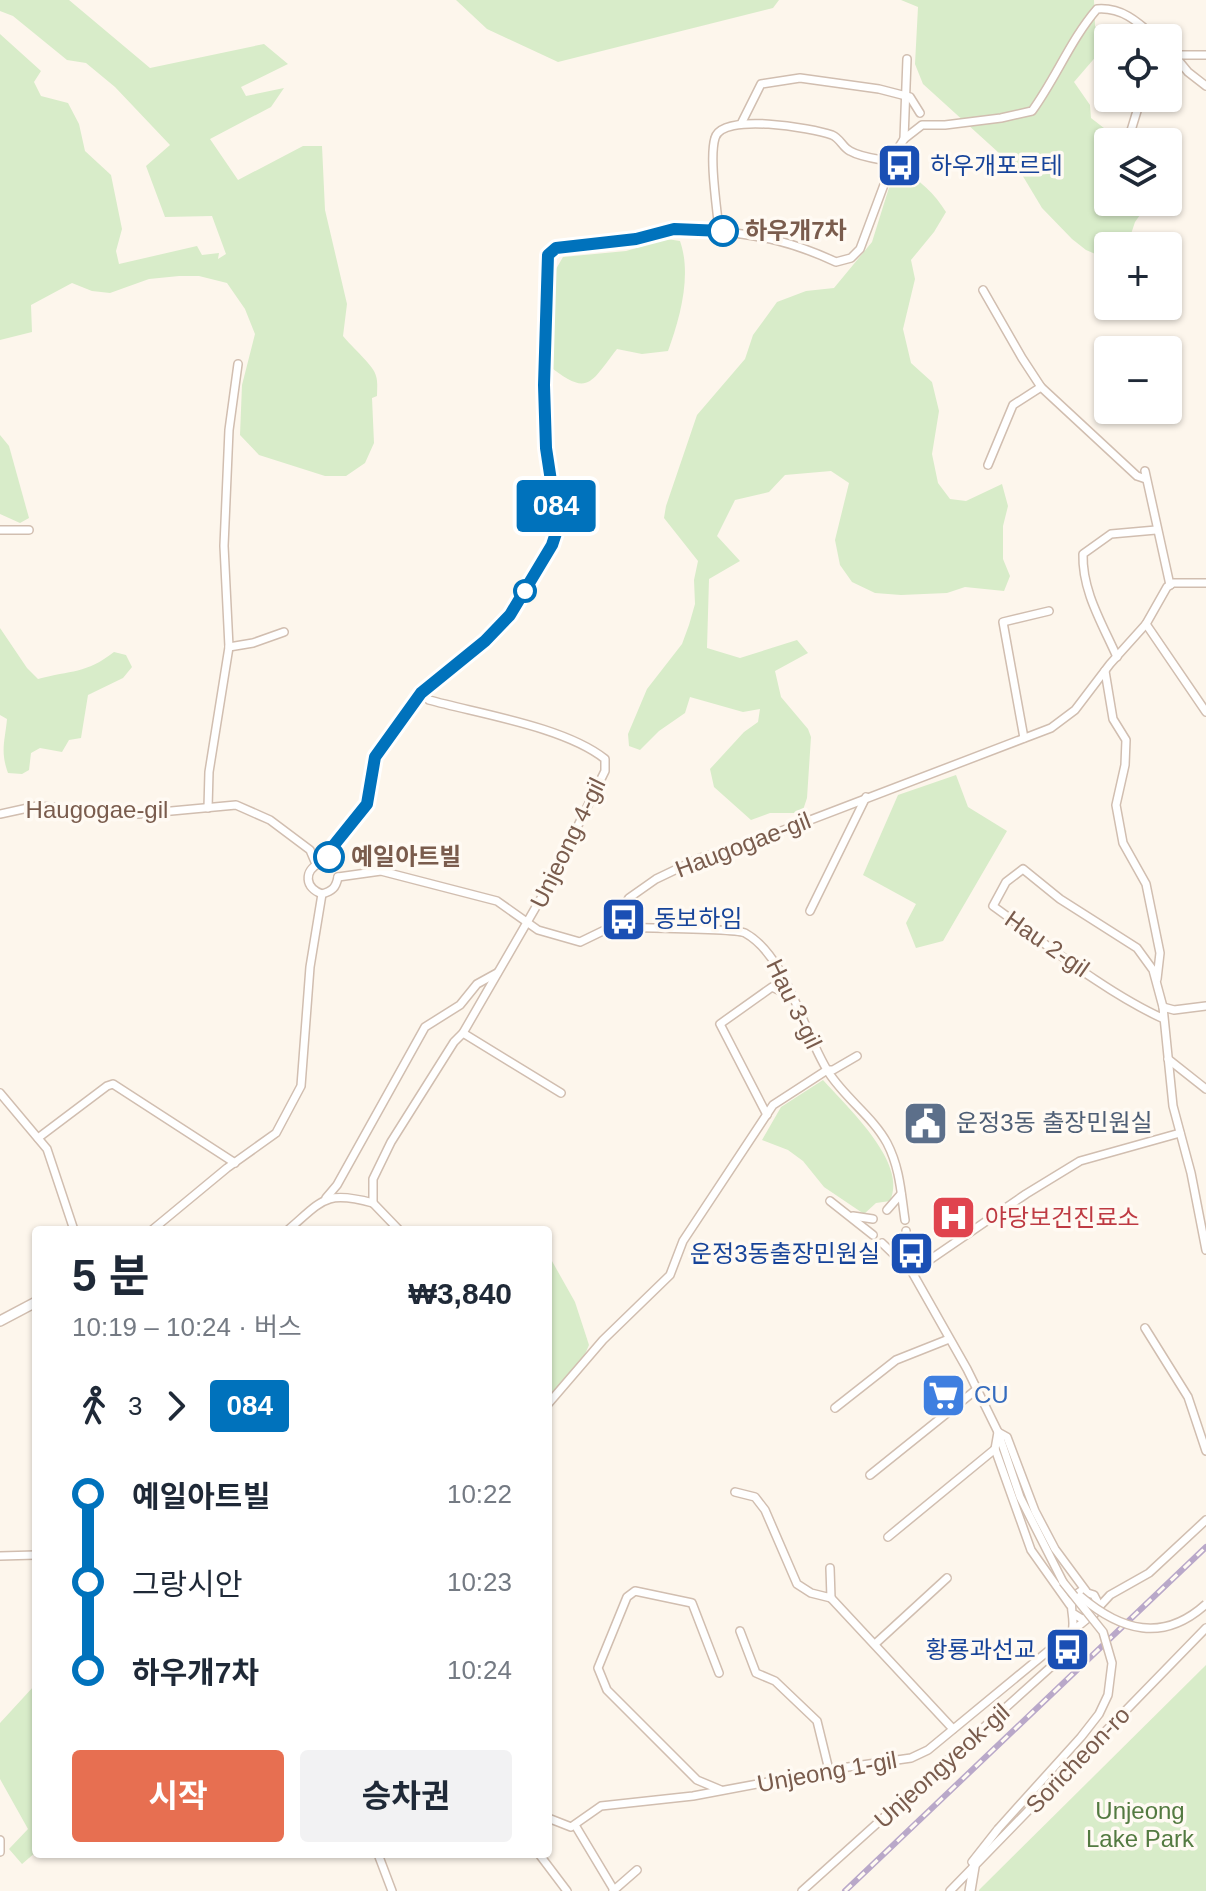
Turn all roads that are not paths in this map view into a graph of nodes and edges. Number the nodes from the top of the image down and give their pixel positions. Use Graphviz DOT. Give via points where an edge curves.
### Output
graph roads {
  1 [pos="1118,0"];
  2 [pos="1119,12"];
  3 [pos="1139,24"];
  4 [pos="1182,55"];
  5 [pos="1206,55"];
  6 [pos="907,59"];
  7 [pos="1182,66"];
  8 [pos="1206,86"];
  9 [pos="905,96"];
  10 [pos="920,113"];
  11 [pos="742,122"];
  12 [pos="904,139"];
  13 [pos="893,162"];
  14 [pos="719,231"];
  15 [pos="983,290"];
  16 [pos="238,364"];
  17 [pos="1041,387"];
  18 [pos="988,465"];
  19 [pos="0,530"];
  20 [pos="29,530"];
  21 [pos="1156,530"];
  22 [pos="1206,583"];
  23 [pos="1170,585"];
  24 [pos="1049,611"];
  25 [pos="1146,624"];
  26 [pos="284,632"];
  27 [pos="229,647"];
  28 [pos="1117,657"];
  29 [pos="1105,671"];
  30 [pos="421,693"];
  31 [pos="1206,712"];
  32 [pos="1024,738"];
  33 [pos="866,797"];
  34 [pos="208,808"];
  35 [pos="0,814"];
  36 [pos="326,863"];
  37 [pos="316,864"];
  38 [pos="338,877"];
  39 [pos="322,894"];
  40 [pos="810,911"];
  41 [pos="528,923"];
  42 [pos="611,927"];
  43 [pos="499,972"];
  44 [pos="1157,982"];
  45 [pos="791,996"];
  46 [pos="1206,1006"];
  47 [pos="1163,1007"];
  48 [pos="1164,1019"];
  49 [pos="463,1033"];
  50 [pos="857,1056"];
  51 [pos="1168,1059"];
  52 [pos="827,1070"];
  53 [pos="1206,1089"];
  54 [pos="0,1093"];
  55 [pos="561,1093"];
  56 [pos="767,1115"];
  57 [pos="1180,1133"];
  58 [pos="38,1138"];
  59 [pos="235,1163"];
  60 [pos="901,1194"];
  61 [pos="326,1198"];
  62 [pos="830,1201"];
  63 [pos="373,1203"];
  64 [pos="887,1210"];
  65 [pos="851,1216"];
  66 [pos="873,1219"];
  67 [pos="905,1220"];
  68 [pos="73,1226"];
  69 [pos="157,1226"];
  70 [pos="293,1226"];
  71 [pos="395,1226"];
  72 [pos="906,1231"];
  73 [pos="873,1235"];
  74 [pos="882,1243"];
  75 [pos="1206,1250"];
  76 [pos="910,1269"];
  77 [pos="32,1304"];
  78 [pos="0,1321"];
  79 [pos="1145,1328"];
  80 [pos="949,1339"];
  81 [pos="977,1389"];
  82 [pos="552,1399"];
  83 [pos="835,1408"];
  84 [pos="998,1432"];
  85 [pos="995,1449"];
  86 [pos="1206,1451"];
  87 [pos="870,1475"];
  88 [pos="735,1492"];
  89 [pos="1206,1520"];
  90 [pos="888,1537"];
  91 [pos="32,1555"];
  92 [pos="0,1556"];
  93 [pos="830,1568"];
  94 [pos="947,1578"];
  95 [pos="1063,1582"];
  96 [pos="1090,1593"];
  97 [pos="1110,1595"];
  98 [pos="831,1598"];
  99 [pos="1206,1604"];
  100 [pos="1070,1605"];
  101 [pos="1098,1608"];
  102 [pos="1074,1614"];
  103 [pos="1087,1619"];
  104 [pos="1206,1628"];
  105 [pos="740,1631"];
  106 [pos="1072,1633"];
  107 [pos="875,1644"];
  108 [pos="719,1673"];
  109 [pos="953,1729"];
  110 [pos="829,1770"];
  111 [pos="723,1791"];
  112 [pos="552,1820"];
  113 [pos="575,1825"];
  114 [pos="0,1840"];
  115 [pos="0,1852"];
  116 [pos="384,1858"];
  117 [pos="543,1858"];
  118 [pos="974,1867"];
  119 [pos="637,1870"];
  120 [pos="392,1891"];
  121 [pos="567,1891"];
  122 [pos="613,1891"];
  123 [pos="802,1891"];
  124 [pos="950,1891"];
  125 [pos="970,1891"];
  1 -- 2 [label="street"];
  2 -- 3 [label="street"];
  2 -- 12 [label="street" via="1097,9 1082,26 1032,111 922,125"];
  4 -- 5 [label="street"];
  6 -- 9 [label="street"];
  7 -- 8 [label="street"];
  9 -- 10 [label="street"];
  9 -- 11 [label="street" via="800,78 761,84"];
  9 -- 12 [label="street"];
  11 -- 13 [label="street" via="831,135 851,152"];
  11 -- 14 [label="street" via="723,127 715,137"];
  12 -- 13 [label="street"];
  13 -- 14 [label="street" via="860,249 851,258 836,262 763,235"];
  14 -- 30 [label="street" via="674,229 556,248 548,255 545,432 558,527 510,615"];
  15 -- 17 [label="street"];
  16 -- 27 [label="street" via="224,546"];
  17 -- 18 [label="street" via="1013,405"];
  17 -- 21 [label="street" via="1137,476 1145,475"];
  19 -- 20 [label="street"];
  21 -- 23 [label="street"];
  21 -- 28 [label="street" via="1111,534 1083,554 1095,613"];
  22 -- 23 [label="street"];
  23 -- 25 [label="street, Haugogae-gil"];
  24 -- 32 [label="street" via="1003,622"];
  25 -- 28 [label="street, Haugogae-gil"];
  25 -- 31 [label="street"];
  26 -- 27 [label="street"];
  27 -- 34 [label="street"];
  28 -- 29 [label="street, Haugogae-gil"];
  29 -- 32 [label="street, Haugogae-gil" via="1064,720"];
  29 -- 44 [label="street" via="1113,719 1126,740 1116,805 1123,843 1146,884 1160,953"];
  30 -- 36 [label="street" via="375,757 367,804"];
  30 -- 41 [label="street, Unjeong 4-gil" via="429,700 565,736 605,759 605,771"];
  32 -- 33 [label="street, Haugogae-gil"];
  33 -- 40 [label="street"];
  33 -- 42 [label="street, Haugogae-gil" via="656,879 629,898"];
  34 -- 35 [label="street, Haugogae-gil" via="139,814 37,806"];
  34 -- 37 [label="street, Haugogae-gil" via="236,805 270,820 310,850"];
  36 -- 37 [label="street"];
  36 -- 38 [label="street"];
  37 -- 39 [label="street" via="307,877 314,891"];
  38 -- 39 [label="street" via="336,886"];
  38 -- 41 [label="street" via="381,871 497,901"];
  39 -- 59 [label="street" via="301,1086 276,1133"];
  41 -- 42 [label="street" via="580,942"];
  41 -- 43 [label="street, Unjeong 4-gil"];
  42 -- 45 [label="street, Hau 3-gil" via="743,931 771,953"];
  43 -- 49 [label="street, Unjeong 4-gil"];
  43 -- 61 [label="street, Unjeong 4-gil" via="425,1027"];
  44 -- 47 [label="street, Hau 2-gil"];
  44 -- 48 [label="street, Hau 2-gil" via="1137,948 1023,869 1006,882 993,906"];
  45 -- 52 [label="street, Hau 3-gil"];
  45 -- 56 [label="street" via="772,987 720,1024"];
  46 -- 47 [label="street"];
  47 -- 48 [label="street, Hau 2-gil"];
  48 -- 51 [label="street, Hau 2-gil"];
  49 -- 55 [label="street"];
  49 -- 63 [label="street, Unjeong 4-gil" via="391,1142 373,1179"];
  50 -- 52 [label="street"];
  51 -- 53 [label="street"];
  51 -- 57 [label="street, Hau 2-gil"];
  52 -- 56 [label="street" via="773,1105"];
  52 -- 60 [label="street, Hau 3-gil" via="878,1128 896,1162"];
  54 -- 58 [label="street"];
  56 -- 82 [label="street" via="701,1210 670,1275"];
  57 -- 75 [label="street, Hau 2-gil"];
  57 -- 76 [label="street" via="1080,1161"];
  58 -- 59 [label="street" via="113,1084"];
  58 -- 68 [label="street" via="47,1149"];
  59 -- 69 [label="street"];
  60 -- 64 [label="street"];
  60 -- 67 [label="street, Hau 3-gil"];
  61 -- 63 [label="street" via="344,1195"];
  61 -- 70 [label="street, Unjeong 4-gil"];
  62 -- 65 [label="street"];
  63 -- 71 [label="street"];
  65 -- 66 [label="street"];
  65 -- 73 [label="street"];
  72 -- 76 [label="street"];
  74 -- 76 [label="street"];
  76 -- 80 [label="street"];
  77 -- 78 [label="street"];
  79 -- 86 [label="street" via="1188,1397"];
  80 -- 81 [label="street"];
  80 -- 83 [label="street" via="896,1360"];
  81 -- 84 [label="street"];
  81 -- 87 [label="street"];
  84 -- 85 [label="street"];
  84 -- 95 [label="street" via="1020,1497"];
  84 -- 96 [label="street" via="1007,1437 1055,1549"];
  85 -- 90 [label="street"];
  85 -- 100 [label="street" via="1031,1550"];
  88 -- 98 [label="street" via="755,1497 765,1510 797,1584"];
  89 -- 97 [label="street" via="1149,1573"];
  91 -- 92 [label="street"];
  93 -- 98 [label="street"];
  94 -- 107 [label="street"];
  95 -- 99 [label="street, bridge" via="1098,1612 1142,1628 1165,1628"];
  95 -- 124 [label="street, bridge" via="1103,1632 1112,1663 1108,1695 1081,1737"];
  96 -- 97 [label="street"];
  96 -- 100 [label="street" via="1074,1596"];
  96 -- 101 [label="street"];
  97 -- 101 [label="street"];
  98 -- 107 [label="street"];
  100 -- 102 [label="street"];
  101 -- 103 [label="street"];
  102 -- 103 [label="street"];
  102 -- 106 [label="street"];
  103 -- 106 [label="street, Unjeong 1-gil"];
  104 -- 118 [label="street, Soricheon-ro"];
  105 -- 110 [label="street" via="756,1673 775,1681 817,1721"];
  106 -- 109 [label="street, Unjeong 1-gil"];
  106 -- 123 [label="street, Unjeongyeok-gil" via="1053,1665"];
  107 -- 109 [label="street"];
  108 -- 111 [label="street" via="692,1603 635,1591 627,1597 598,1668 607,1690 697,1780"];
  109 -- 110 [label="street, Unjeong 1-gil" via="911,1758"];
  110 -- 111 [label="street, Unjeong 1-gil"];
  111 -- 113 [label="street, Unjeong 1-gil" via="601,1806"];
  112 -- 113 [label="street"];
  113 -- 122 [label="street"];
  114 -- 115 [label="street"];
  116 -- 120 [label="street"];
  117 -- 121 [label="street"];
  118 -- 124 [label="street, Soricheon-ro"];
  118 -- 125 [label="street"];
  119 -- 122 [label="street"];
}
